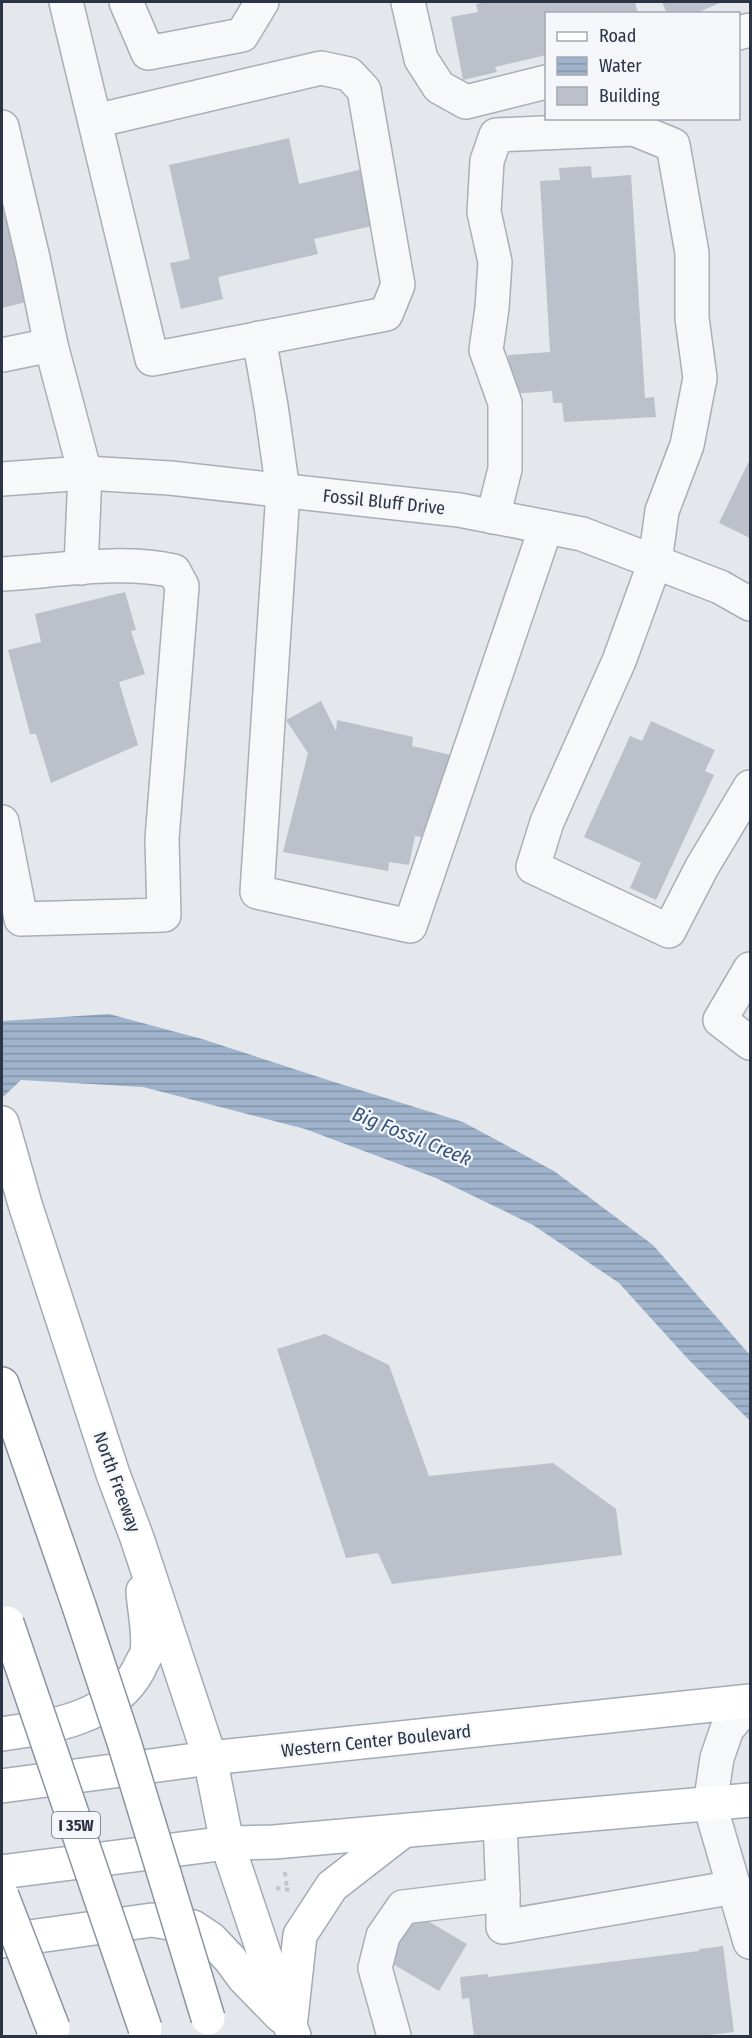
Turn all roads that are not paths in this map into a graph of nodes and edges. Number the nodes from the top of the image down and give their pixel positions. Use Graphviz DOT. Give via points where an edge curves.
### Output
graph roads {
  1 [pos="66,2"];
  2 [pos="126,2"];
  3 [pos="262,2"];
  4 [pos="408,2"];
  5 [pos="545,82"];
  6 [pos="95,121"];
  7 [pos="2,127"];
  8 [pos="259,339"];
  9 [pos="51,345"];
  10 [pos="2,355"];
  11 [pos="85,473"];
  12 [pos="2,479"];
  13 [pos="283,490"];
  14 [pos="493,517"];
  15 [pos="546,527"];
  16 [pos="655,562"];
  17 [pos="81,568"];
  18 [pos="2,574"];
  19 [pos="750,604"];
  20 [pos="750,787"];
  21 [pos="2,822"];
  22 [pos="5,855"];
  23 [pos="750,969"];
  24 [pos="750,1043"];
  25 [pos="2,1123"];
  26 [pos="2,1384"];
  27 [pos="138,1538"];
  28 [pos="4,1614"];
  29 [pos="750,1701"];
  30 [pos="2,1734"];
  31 [pos="210,1758"];
  32 [pos="2,1786"];
  33 [pos="750,1800"];
  34 [pos="710,1805"];
  35 [pos="500,1823"];
  36 [pos="402,1831"];
  37 [pos="227,1843"];
  38 [pos="2,1872"];
  39 [pos="735,1887"];
  40 [pos="503,1895"];
  41 [pos="2,1896"];
  42 [pos="2,1941"];
  43 [pos="750,1942"];
  44 [pos="211,2027"];
  45 [pos="292,2031"];
  46 [pos="54,2032"];
  47 [pos="147,2032"];
  48 [pos="394,2037"];
  1 -- 6 [label="street"];
  2 -- 3 [label="street" via="148,53 242,35"];
  4 -- 5 [label="street" via="421,59 439,87 466,102"];
  6 -- 8 [label="street" via="152,359"];
  6 -- 8 [label="street" via="321,68 349,74 364,90 398,285 386,314"];
  7 -- 9 [label="street"];
  8 -- 13 [label="street"];
  9 -- 10 [label="street"];
  9 -- 11 [label="street"];
  11 -- 12 [label="street, Fossil Bluff Drive"];
  11 -- 13 [label="street, Fossil Bluff Drive"];
  11 -- 17 [label="street"];
  13 -- 14 [label="street, Fossil Bluff Drive"];
  13 -- 15 [label="street" via="256,892 410,926"];
  14 -- 15 [label="street, Fossil Bluff Drive"];
  14 -- 16 [label="street" via="505,469 505,403 486,350 495,262 484,212 487,161 496,135 634,129 673,145 692,253 692,318 700,378 687,445 662,511"];
  15 -- 16 [label="street, Fossil Bluff Drive" via="582,534"];
  16 -- 19 [label="street, Fossil Bluff Drive" via="720,587"];
  16 -- 20 [label="street" via="619,661 547,822 533,867 669,931"];
  17 -- 18 [label="street"];
  17 -- 22 [label="street" via="153,566 174,571 182,586 162,839 164,915 21,919"];
  21 -- 22 [label="street"];
  23 -- 24 [label="street" via="720,1020"];
  25 -- 27 [label="main road, North Freeway" via="113,1474"];
  26 -- 44 [label="main road, bridge" via="124,1742"];
  27 -- 30 [label="main road" via="147,1653 131,1682 86,1715 51,1728"];
  27 -- 31 [label="main road, North Freeway"];
  28 -- 47 [label="main road, I 35W, bridge"];
  29 -- 31 [label="main road, Western Center Boulevard"];
  29 -- 34 [label="street" via="727,1729 717,1758"];
  31 -- 32 [label="main road, Western Center Boulevard"];
  31 -- 37 [label="main road, North Freeway"];
  33 -- 34 [label="main road"];
  34 -- 35 [label="main road"];
  34 -- 39 [label="street"];
  35 -- 36 [label="main road"];
  35 -- 40 [label="street"];
  36 -- 37 [label="main road"];
  36 -- 45 [label="main road" via="332,1886 300,1935"];
  37 -- 38 [label="main road"];
  37 -- 45 [label="main road, North Freeway"];
  39 -- 40 [label="street" via="503,1927"];
  39 -- 43 [label="street"];
  40 -- 48 [label="street" via="403,1907 383,1936 375,1968"];
  41 -- 46 [label="main road, bridge"];
  42 -- 45 [label="main road" via="152,1920 193,1927 211,1939"];
}
